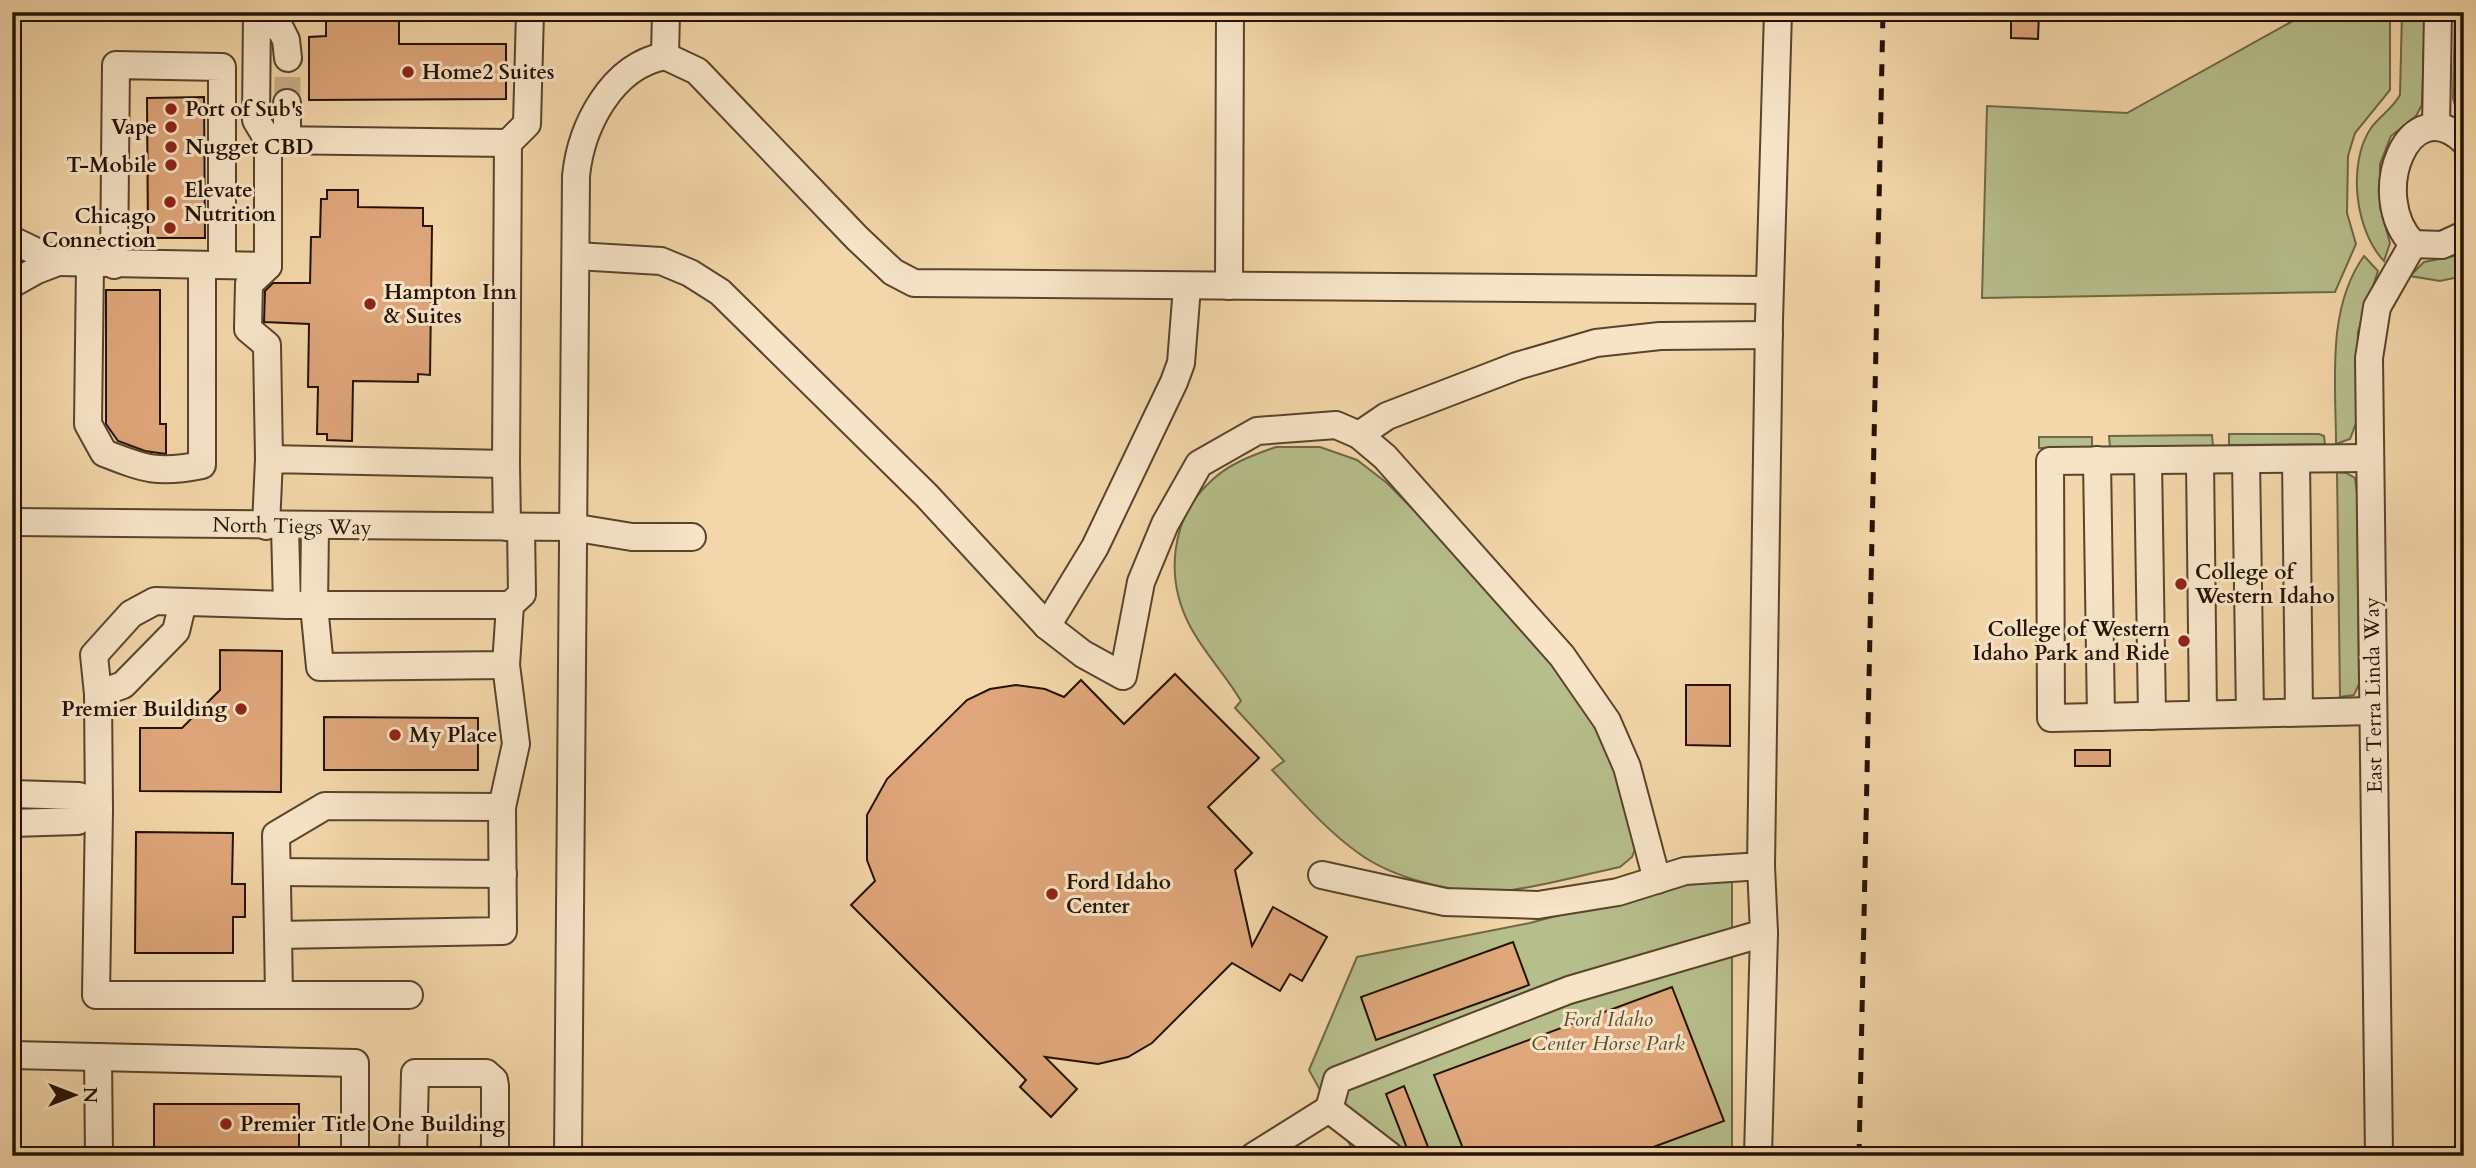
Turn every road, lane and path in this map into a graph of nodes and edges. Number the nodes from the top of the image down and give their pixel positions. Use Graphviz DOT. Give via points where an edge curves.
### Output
graph roads {
  1 [pos="530,12"];
  2 [pos="666,12"];
  3 [pos="1230,12"];
  4 [pos="1778,12"];
  5 [pos="2438,12"];
  6 [pos="257,18"];
  7 [pos="665,56"];
  8 [pos="288,58"];
  9 [pos="288,103"];
  10 [pos="2436,127"];
  11 [pos="278,140"];
  12 [pos="2464,141"];
  13 [pos="508,143"];
  14 [pos="2464,235"];
  15 [pos="12,240"];
  16 [pos="2413,244"];
  17 [pos="576,256"];
  18 [pos="58,262"];
  19 [pos="102,265"];
  20 [pos="212,265"];
  21 [pos="268,266"];
  22 [pos="12,284"];
  23 [pos="1229,286"];
  24 [pos="1187,287"];
  25 [pos="1769,290"];
  26 [pos="1769,335"];
  27 [pos="1359,435"];
  28 [pos="2370,458"];
  29 [pos="269,459"];
  30 [pos="2296,459"];
  31 [pos="2097,460"];
  32 [pos="2148,460"];
  33 [pos="2200,460"];
  34 [pos="2246,460"];
  35 [pos="506,464"];
  36 [pos="12,522"];
  37 [pos="276,526"];
  38 [pos="315,527"];
  39 [pos="514,527"];
  40 [pos="571,527"];
  41 [pos="692,537"];
  42 [pos="183,602"];
  43 [pos="287,605"];
  44 [pos="510,605"];
  45 [pos="314,606"];
  46 [pos="1047,626"];
  47 [pos="506,665"];
  48 [pos="98,694"];
  49 [pos="2373,711"];
  50 [pos="2299,712"];
  51 [pos="2250,713"];
  52 [pos="2203,715"];
  53 [pos="2152,716"];
  54 [pos="2101,717"];
  55 [pos="12,794"];
  56 [pos="502,807"];
  57 [pos="95,810"];
  58 [pos="12,823"];
  59 [pos="1761,866"];
  60 [pos="277,872"];
  61 [pos="503,874"];
  62 [pos="1322,875"];
  63 [pos="1657,880"];
  64 [pos="1764,933"];
  65 [pos="278,935"];
  66 [pos="279,995"];
  67 [pos="409,995"];
  68 [pos="12,1055"];
  69 [pos="98,1057"];
  70 [pos="1329,1109"];
  71 [pos="1755,1155"];
  72 [pos="99,1156"];
  73 [pos="355,1156"];
  74 [pos="413,1156"];
  75 [pos="491,1156"];
  76 [pos="568,1156"];
  77 [pos="1254,1156"];
  78 [pos="1390,1156"];
  79 [pos="2379,1156"];
  1 -- 13 [label="street" via="527,124"];
  2 -- 7 [label="street"];
  3 -- 23 [label="street"];
  4 -- 25 [label="street"];
  5 -- 10 [label="street"];
  6 -- 8 [label="street" via="279,26"];
  6 -- 11 [label="street" via="256,120"];
  7 -- 17 [label="street" via="650,59 615,85 591,118 579,147"];
  7 -- 24 [label="street" via="697,71 858,238 893,272 914,283"];
  9 -- 11 [label="street"];
  10 -- 12 [label="street" via="2448,129"];
  10 -- 16 [label="street" via="2412,138 2395,164 2393,209 2400,230"];
  11 -- 13 [label="street"];
  11 -- 21 [label="street"];
  13 -- 35 [label="street"];
  14 -- 16 [label="street" via="2442,245"];
  15 -- 18 [label="street"];
  16 -- 28 [label="street, East Terra Linda Way" via="2377,307 2369,358"];
  17 -- 40 [label="street"];
  17 -- 46 [label="street" via="661,261 720,292 927,496"];
  18 -- 19 [label="street"];
  18 -- 22 [label="street"];
  19 -- 20 [label="street"];
  19 -- 20 [label="street" via="88,424 104,453 148,470 174,471 202,465"];
  19 -- 20 [label="street" via="116,65 145,66 152,78 177,85 222,75"];
  20 -- 21 [label="street"];
  21 -- 29 [label="street" via="249,284 248,329 267,345"];
  23 -- 24 [label="street"];
  23 -- 25 [label="street"];
  24 -- 46 [label="street" via="1181,363 1174,382 1095,547"];
  25 -- 26 [label="street"];
  26 -- 27 [label="street" via="1596,342 1517,366 1400,411"];
  26 -- 59 [label="street"];
  27 -- 46 [label="street" via="1336,425 1257,430 1199,464 1165,524 1141,582 1123,676 1083,654"];
  27 -- 63 [label="street" via="1385,457 1562,656 1607,721 1628,767"];
  28 -- 30 [label="street"];
  28 -- 49 [label="street, East Terra Linda Way"];
  29 -- 35 [label="street"];
  29 -- 37 [label="street"];
  30 -- 34 [label="street"];
  30 -- 50 [label="street"];
  31 -- 32 [label="street"];
  31 -- 54 [label="street"];
  31 -- 54 [label="street" via="2050,461 2051,718"];
  32 -- 33 [label="street"];
  32 -- 53 [label="street"];
  33 -- 34 [label="street"];
  33 -- 52 [label="street"];
  34 -- 51 [label="street"];
  35 -- 39 [label="street"];
  36 -- 37 [label="street, North Tiegs Way"];
  37 -- 38 [label="street, North Tiegs Way"];
  37 -- 43 [label="street"];
  38 -- 39 [label="street, North Tiegs Way"];
  38 -- 45 [label="street"];
  39 -- 40 [label="street, North Tiegs Way"];
  39 -- 44 [label="street" via="522,594"];
  40 -- 41 [label="street, North Tiegs Way" via="632,537"];
  40 -- 76 [label="street"];
  42 -- 43 [label="street"];
  42 -- 48 [label="street" via="176,631 122,685"];
  42 -- 48 [label="street" via="155,601 131,614 94,656"];
  43 -- 45 [label="street"];
  44 -- 45 [label="street"];
  44 -- 47 [label="street"];
  45 -- 47 [label="street" via="320,667"];
  47 -- 56 [label="street" via="516,744"];
  48 -- 57 [label="street"];
  49 -- 50 [label="street"];
  49 -- 79 [label="street, East Terra Linda Way"];
  50 -- 51 [label="street"];
  51 -- 52 [label="street"];
  52 -- 53 [label="street"];
  53 -- 54 [label="street"];
  55 -- 57 [label="street" via="79,796"];
  56 -- 60 [label="street" via="325,806 276,835"];
  56 -- 61 [label="street"];
  57 -- 58 [label="street" via="78,821"];
  57 -- 66 [label="street" via="96,995"];
  59 -- 63 [label="street" via="1685,872"];
  59 -- 64 [label="street"];
  60 -- 61 [label="street"];
  60 -- 65 [label="street"];
  61 -- 65 [label="street" via="503,931"];
  62 -- 63 [label="street" via="1445,902 1538,905 1618,892"];
  64 -- 70 [label="street" via="1569,990 1337,1080"];
  64 -- 71 [label="street"];
  65 -- 66 [label="street"];
  66 -- 67 [label="street"];
  68 -- 69 [label="street"];
  69 -- 72 [label="street"];
  69 -- 73 [label="street" via="355,1063"];
  70 -- 77 [label="street"];
  70 -- 78 [label="street"];
  74 -- 75 [label="street" via="415,1073 486,1073 495,1086 495,1149"];
}
